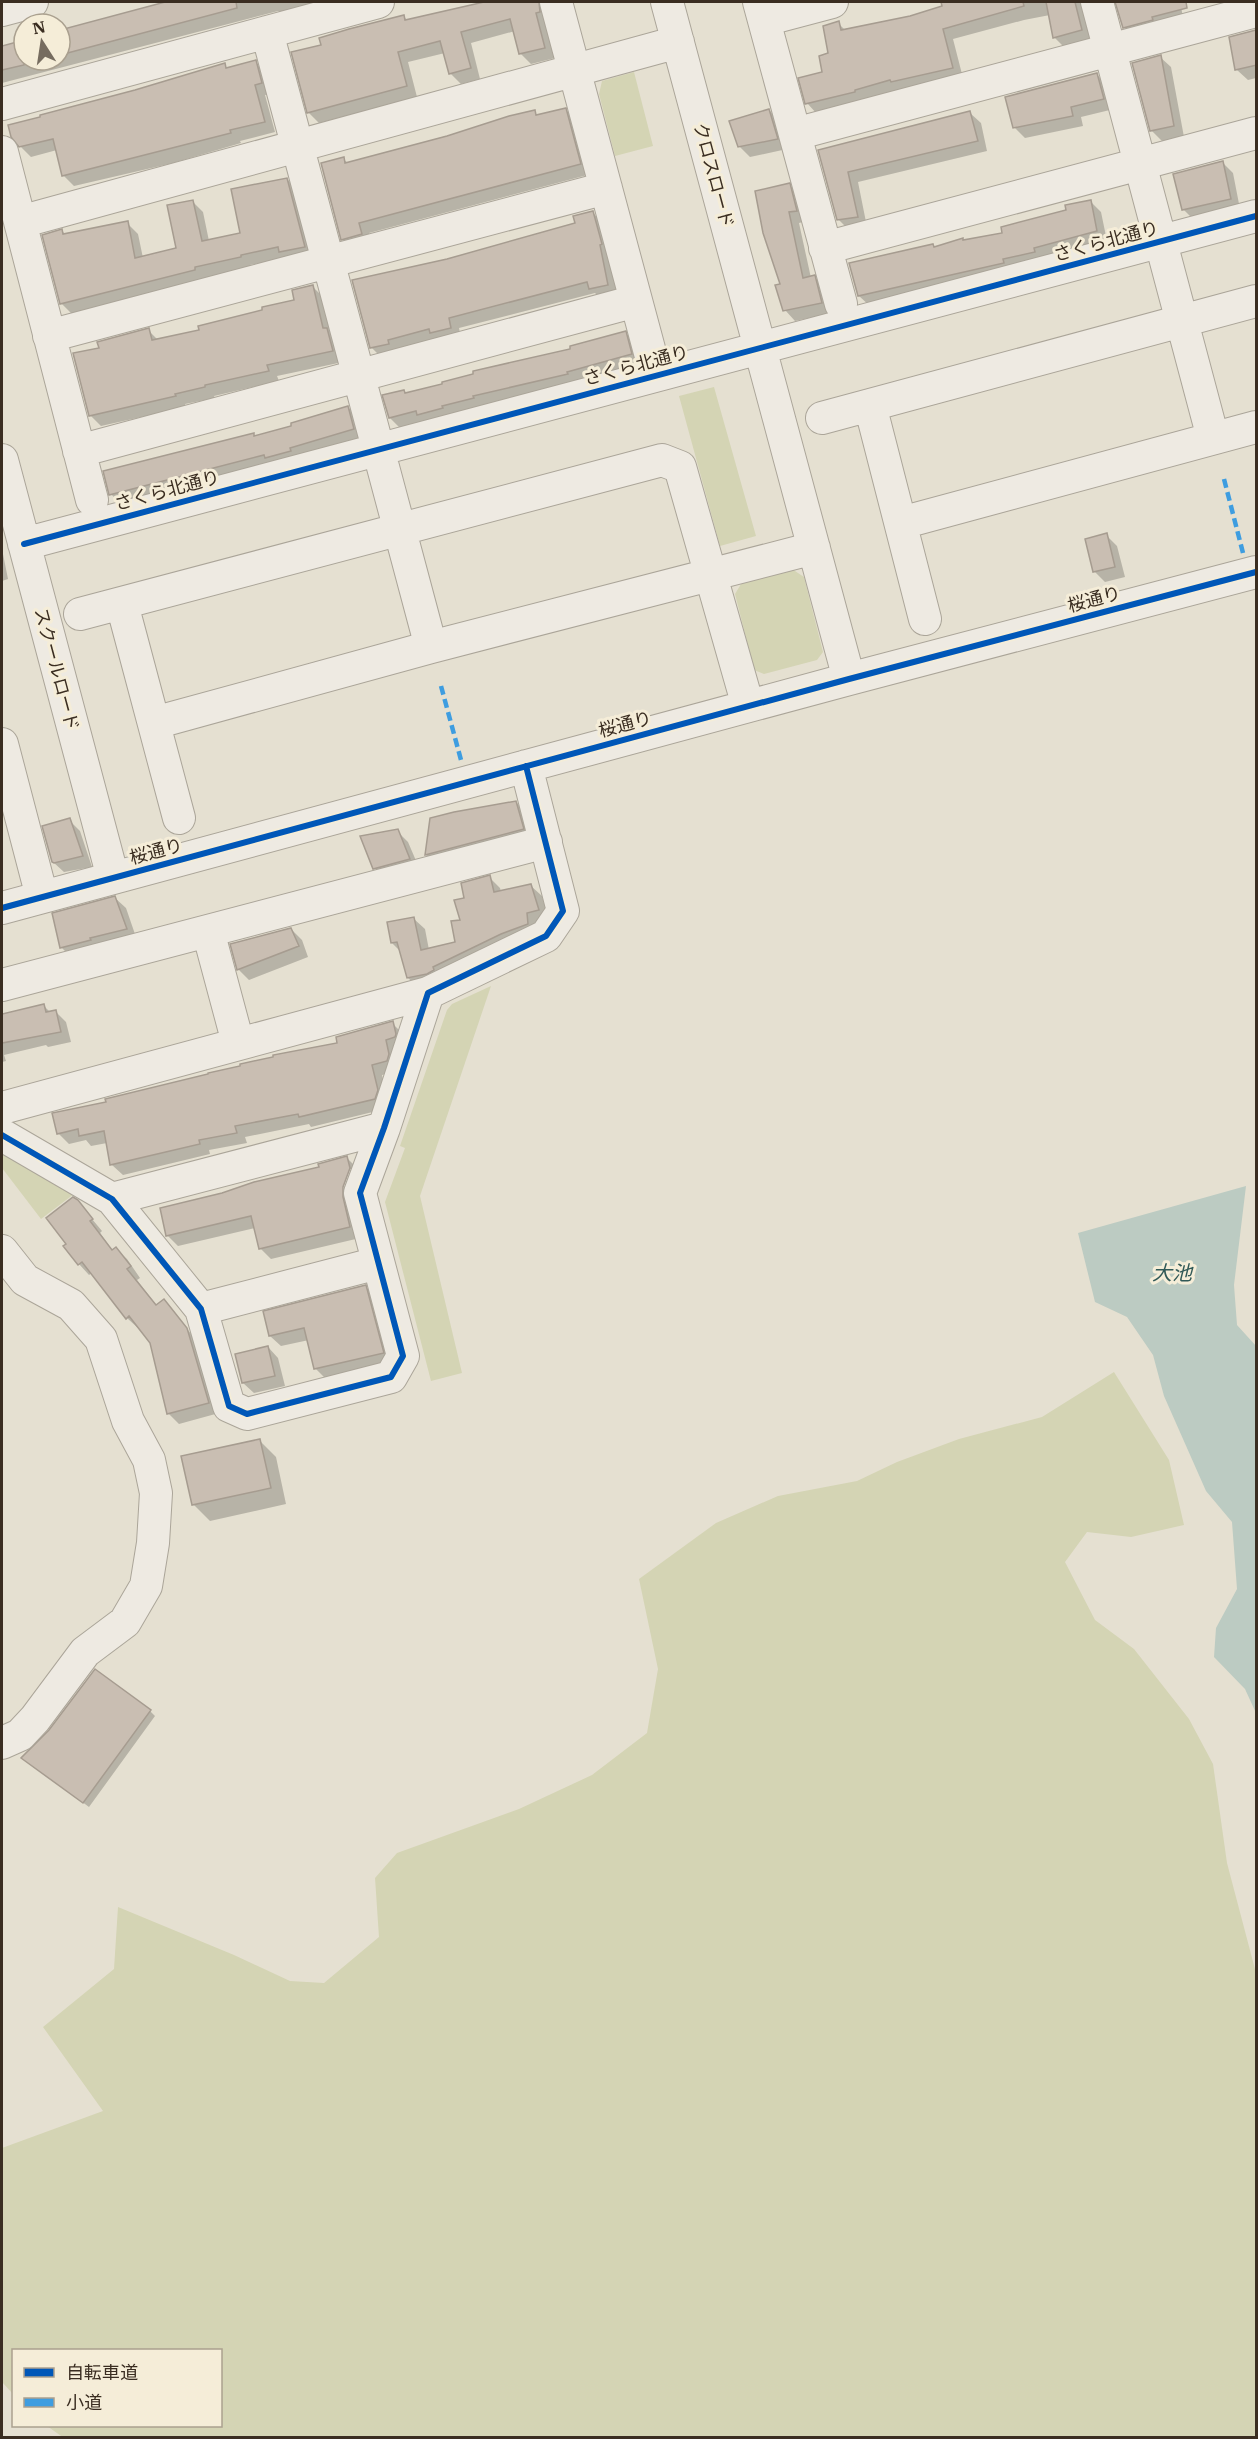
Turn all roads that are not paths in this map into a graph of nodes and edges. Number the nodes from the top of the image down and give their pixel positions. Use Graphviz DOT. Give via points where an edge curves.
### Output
graph roads {
  1 [pos="32,2"];
  2 [pos="378,2"];
  3 [pos="556,2"];
  4 [pos="667,2"];
  5 [pos="832,2"];
  6 [pos="1097,2"];
  7 [pos="2,10"];
  8 [pos="761,11"];
  9 [pos="1257,11"];
  10 [pos="267,32"];
  11 [pos="678,42"];
  12 [pos="1110,50"];
  13 [pos="575,72"];
  14 [pos="2,104"];
  15 [pos="1257,133"];
  16 [pos="795,134"];
  17 [pos="298,147"];
  18 [pos="2,152"];
  19 [pos="1141,164"];
  20 [pos="606,188"];
  21 [pos="1257,216"];
  22 [pos="20,222"];
  23 [pos="1161,241"];
  24 [pos="825,248"];
  25 [pos="328,262"];
  26 [pos="636,301"];
  27 [pos="1257,301"];
  28 [pos="841,304"];
  29 [pos="1183,321"];
  30 [pos="49,336"];
  31 [pos="761,348"];
  32 [pos="656,375"];
  33 [pos="359,376"];
  34 [pos="870,405"];
  35 [pos="822,418"];
  36 [pos="1257,427"];
  37 [pos="1213,438"];
  38 [pos="378,448"];
  39 [pos="79,451"];
  40 [pos="2,460"];
  41 [pos="92,500"];
  42 [pos="901,523"];
  43 [pos="400,530"];
  44 [pos="24,544"];
  45 [pos="814,548"];
  46 [pos="1257,572"];
  47 [pos="711,575"];
  48 [pos="122,604"];
  49 [pos="80,614"];
  50 [pos="925,619"];
  51 [pos="430,647"];
  52 [pos="849,679"];
  53 [pos="748,706"];
  54 [pos="154,723"];
  55 [pos="2,744"];
  56 [pos="525,766"];
  57 [pos="11,817"];
  58 [pos="179,818"];
  59 [pos="546,842"];
  60 [pos="113,878"];
  61 [pos="42,897"];
  62 [pos="2,908"];
  63 [pos="208,931"];
  64 [pos="2,985"];
  65 [pos="428,993"];
  66 [pos="238,1044"];
  67 [pos="2,1108"];
  68 [pos="384,1128"];
  69 [pos="2,1135"];
  70 [pos="112,1198"];
  71 [pos="2,1251"];
  72 [pos="378,1263"];
  73 [pos="201,1309"];
  74 [pos="2,1743"];
  1 -- 7 [label="street"];
  2 -- 10 [label="street"];
  3 -- 13 [label="street"];
  4 -- 11 [label="street, クロスロード"];
  5 -- 8 [label="street"];
  6 -- 12 [label="street"];
  8 -- 16 [label="street"];
  9 -- 12 [label="street"];
  10 -- 14 [label="street"];
  10 -- 17 [label="street"];
  11 -- 13 [label="street"];
  11 -- 31 [label="street, クロスロード"];
  12 -- 16 [label="street"];
  12 -- 19 [label="street"];
  13 -- 17 [label="street"];
  13 -- 20 [label="street"];
  15 -- 19 [label="street"];
  16 -- 24 [label="street"];
  17 -- 22 [label="street"];
  17 -- 25 [label="street"];
  18 -- 22 [label="street"];
  19 -- 23 [label="street"];
  19 -- 24 [label="street"];
  20 -- 25 [label="street"];
  20 -- 26 [label="street"];
  21 -- 23 [label="street, さくら北通り"];
  22 -- 30 [label="street"];
  23 -- 29 [label="street"];
  23 -- 31 [label="street, さくら北通り"];
  24 -- 28 [label="street"];
  25 -- 30 [label="street"];
  25 -- 33 [label="street"];
  26 -- 32 [label="street"];
  26 -- 33 [label="street"];
  27 -- 29 [label="street"];
  29 -- 34 [label="street"];
  29 -- 37 [label="street"];
  30 -- 39 [label="street"];
  31 -- 32 [label="street, さくら北通り"];
  31 -- 45 [label="street, クロスロード"];
  32 -- 38 [label="street, さくら北通り"];
  33 -- 38 [label="street"];
  33 -- 39 [label="street"];
  34 -- 35 [label="street"];
  34 -- 42 [label="street"];
  36 -- 37 [label="street"];
  37 -- 42 [label="street"];
  38 -- 43 [label="street"];
  38 -- 44 [label="street, さくら北通り"];
  39 -- 41 [label="street"];
  40 -- 44 [label="street, スクールロード"];
  42 -- 50 [label="street"];
  43 -- 47 [label="street" via="662,460 680,467"];
  43 -- 48 [label="street"];
  43 -- 51 [label="street"];
  44 -- 60 [label="street, スクールロード"];
  45 -- 47 [label="street"];
  45 -- 52 [label="street, クロスロード"];
  46 -- 52 [label="street, 桜通り"];
  47 -- 51 [label="street"];
  47 -- 53 [label="street"];
  48 -- 49 [label="street"];
  48 -- 54 [label="street"];
  51 -- 54 [label="street"];
  52 -- 53 [label="street, 桜通り"];
  53 -- 56 [label="street, 桜通り"];
  54 -- 58 [label="street"];
  55 -- 57 [label="street"];
  56 -- 59 [label="street"];
  56 -- 60 [label="street, 桜通り"];
  57 -- 61 [label="street"];
  59 -- 63 [label="street"];
  59 -- 65 [label="street" via="563,911 546,936"];
  60 -- 61 [label="street, 桜通り"];
  61 -- 62 [label="street, 桜通り"];
  63 -- 64 [label="street"];
  63 -- 66 [label="street"];
  65 -- 66 [label="street"];
  65 -- 68 [label="street"];
  66 -- 67 [label="street"];
  68 -- 70 [label="street"];
  68 -- 72 [label="street" via="360,1193"];
  69 -- 70 [label="street"];
  70 -- 73 [label="street"];
  71 -- 74 [label="street" via="25,1280 71,1305 101,1339 128,1421 149,1460 156,1493 146,1586 125,1623 85,1652 35,1719 20,1735"];
  72 -- 73 [label="street"];
  72 -- 73 [label="street" via="404,1356 391,1377 247,1414 229,1406"];
}
